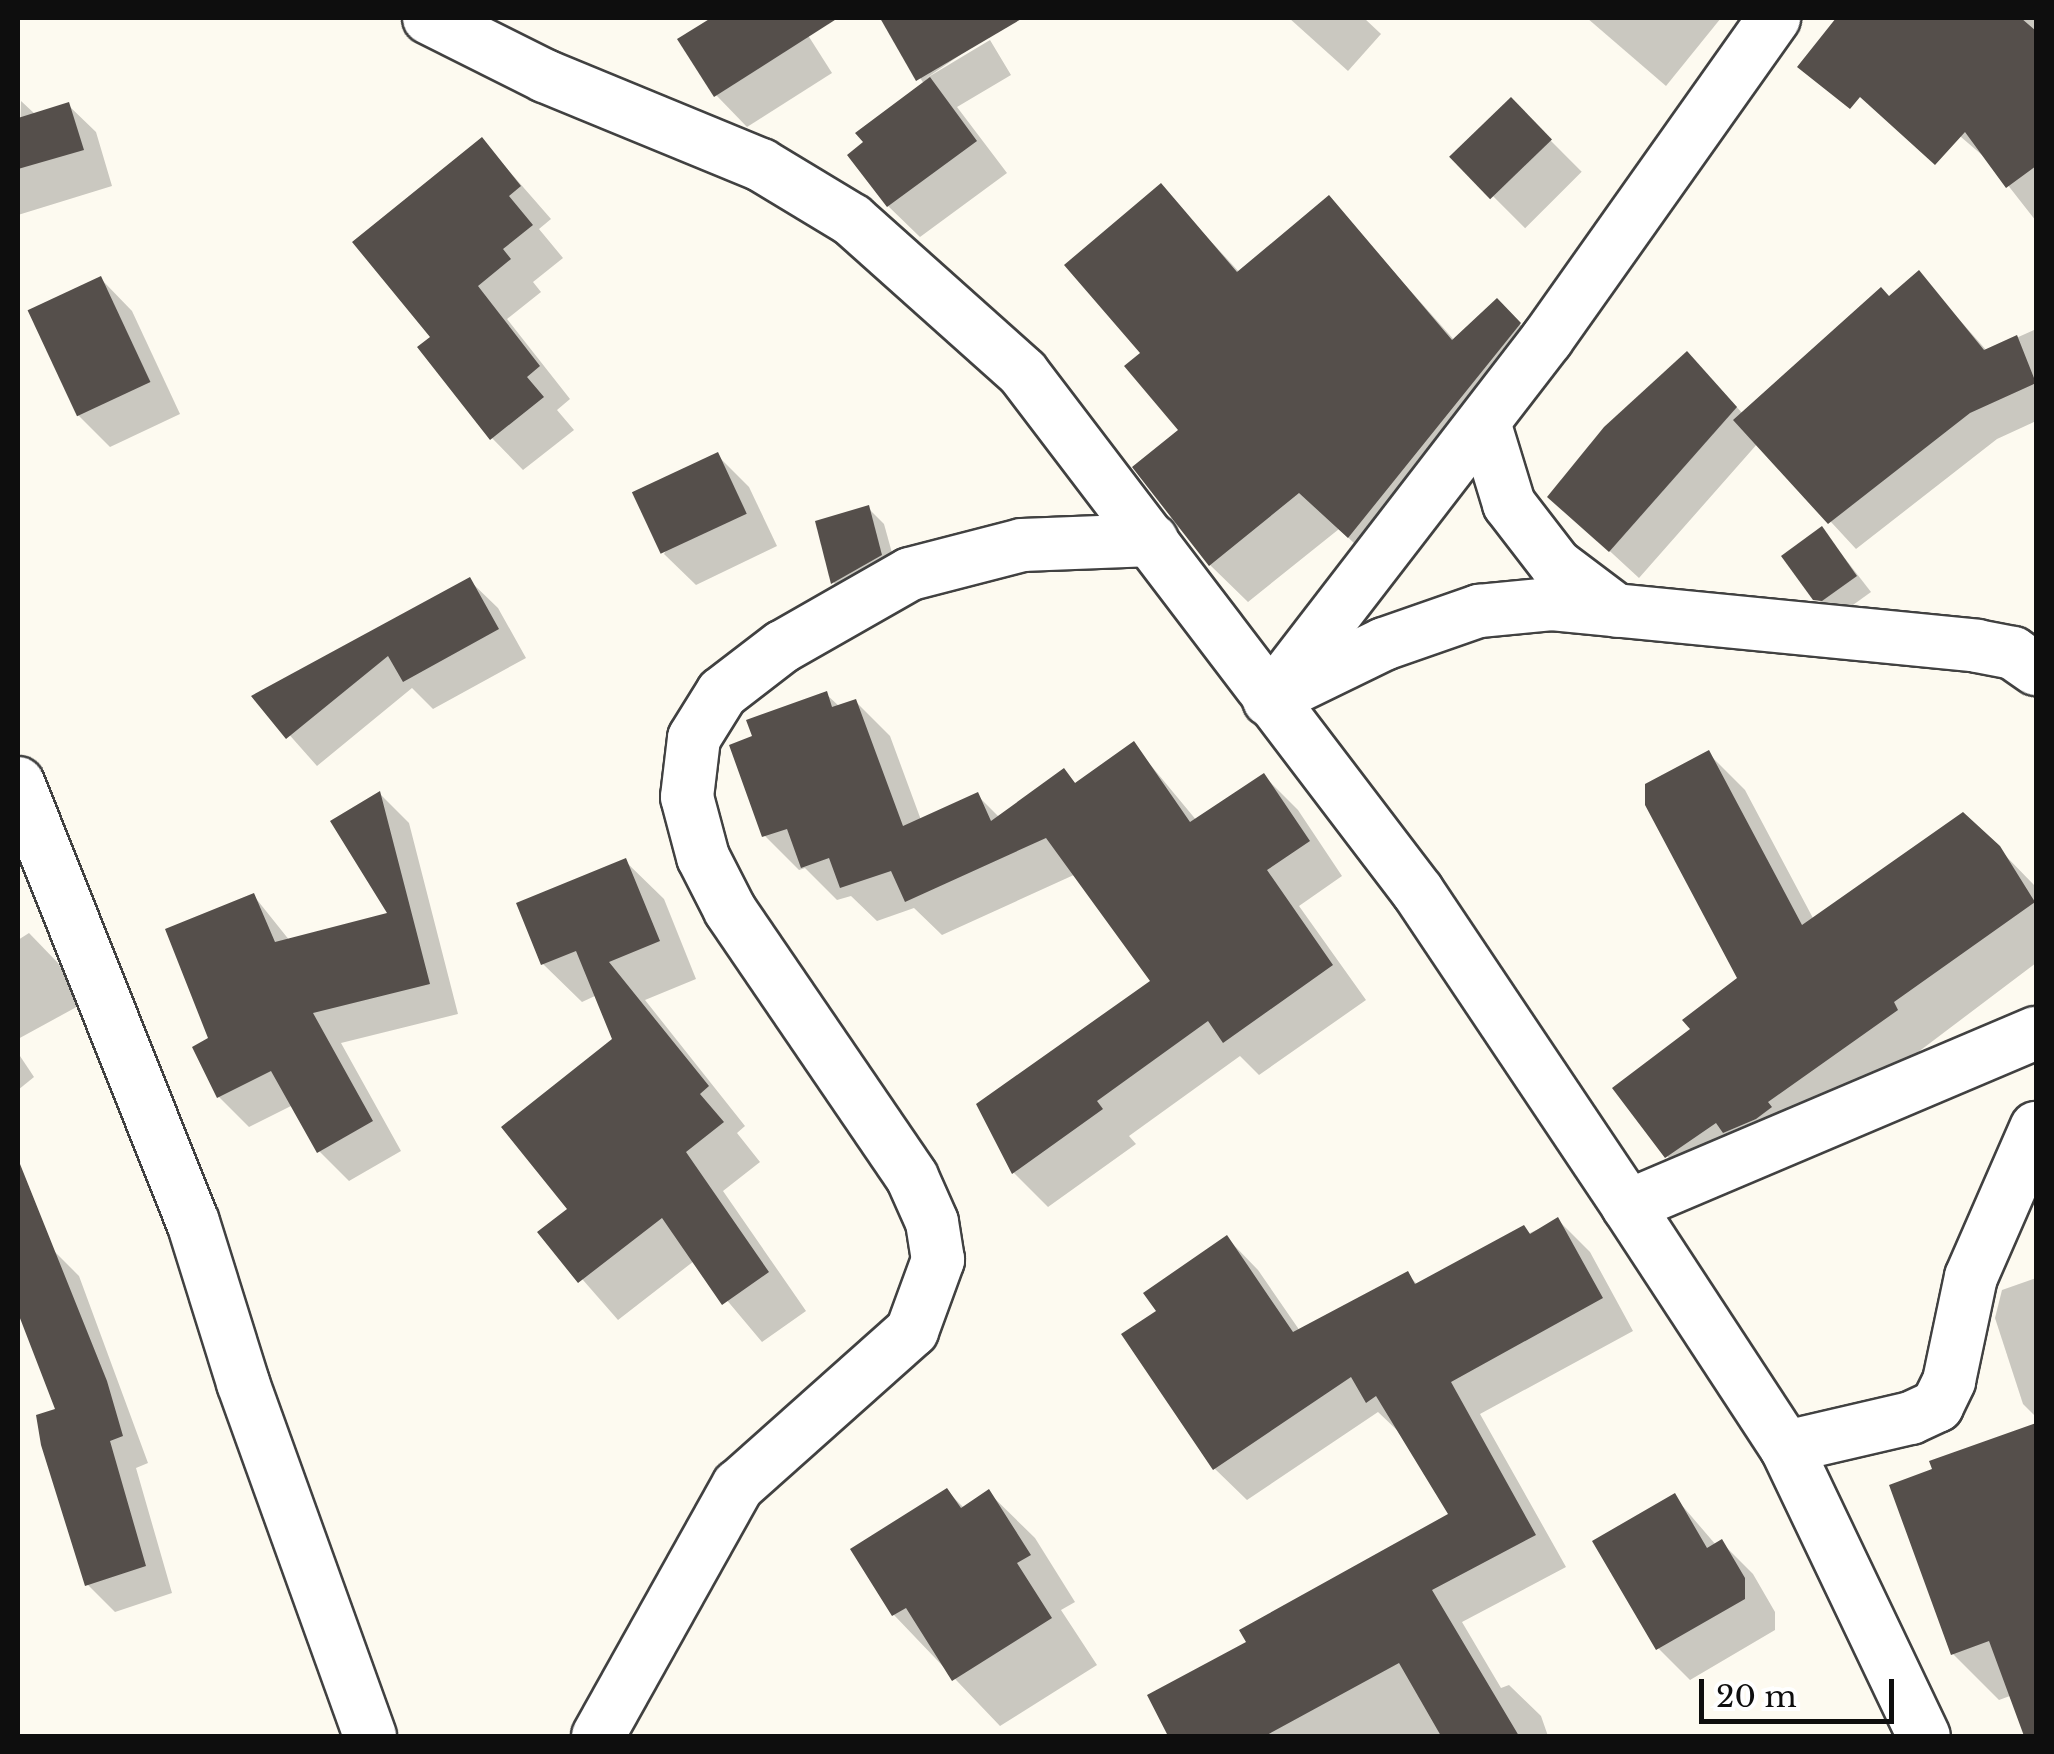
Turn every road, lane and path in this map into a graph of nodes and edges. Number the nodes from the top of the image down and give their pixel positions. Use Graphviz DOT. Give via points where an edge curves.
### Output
graph roads {
  1 [pos="430,18"];
  2 [pos="1774,18"];
  3 [pos="1484,422"];
  4 [pos="1152,540"];
  5 [pos="1620,613"];
  6 [pos="2036,669"];
  7 [pos="1269,700"];
  8 [pos="18,783"];
  9 [pos="2036,1033"];
  10 [pos="2036,1128"];
  11 [pos="1628,1206"];
  12 [pos="1786,1446"];
  13 [pos="370,1736"];
  14 [pos="598,1736"];
  15 [pos="1924,1736"];
  1 -- 4 [label="street" via="545,76 760,165 852,220 1022,372"];
  2 -- 3 [label="street"];
  3 -- 5 [label="street" via="1509,504 1556,566"];
  3 -- 7 [label="street"];
  4 -- 7 [label="street"];
  4 -- 14 [label="street" via="1022,545 910,574 767,658 722,693 694,738 687,797 704,856 730,910 912,1177 932,1222 938,1260 912,1331 738,1486"];
  5 -- 6 [label="street" via="1977,646 2013,653"];
  5 -- 7 [label="street" via="1552,604 1479,611 1384,644"];
  7 -- 11 [label="street" via="1418,892"];
  8 -- 13 [label="street" via="193,1222 242,1382"];
  9 -- 11 [label="street"];
  10 -- 12 [label="street" via="1971,1277 1949,1381 1937,1406"];
  11 -- 12 [label="street"];
  12 -- 15 [label="street"];
}
